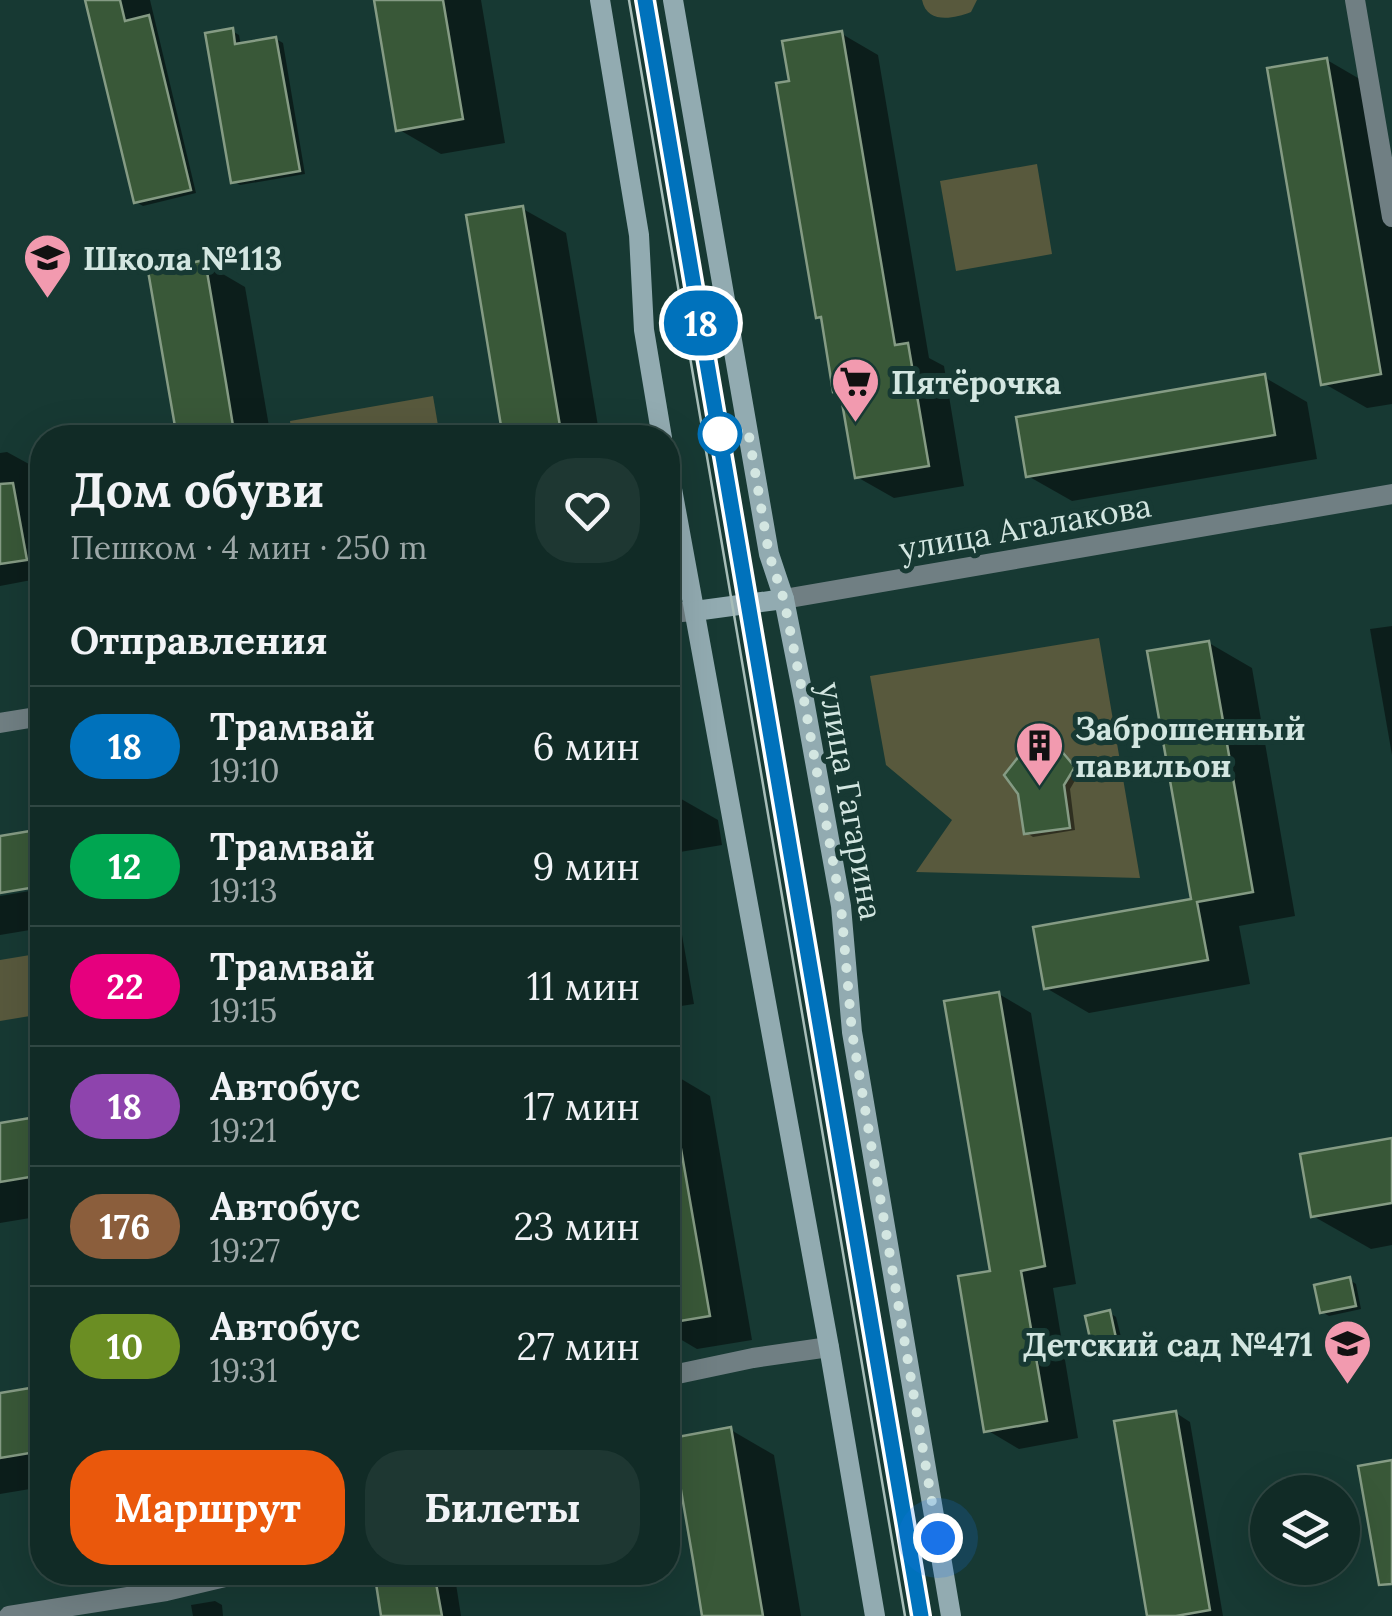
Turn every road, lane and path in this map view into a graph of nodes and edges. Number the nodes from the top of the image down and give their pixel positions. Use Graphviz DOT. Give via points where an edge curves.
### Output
graph roads {
  1 [pos="600,0"];
  2 [pos="673,0"];
  3 [pos="1355,0"];
  4 [pos="1392,216"];
  5 [pos="660,425"];
  6 [pos="1392,494"];
  7 [pos="680,529"];
  8 [pos="784,600"];
  9 [pos="696,612"];
  10 [pos="680,613"];
  11 [pos="30,718"];
  12 [pos="0,724"];
  13 [pos="829,1347"];
  14 [pos="680,1373"];
  15 [pos="188,1585"];
  16 [pos="9,1616"];
  17 [pos="875,1616"];
  18 [pos="951,1616"];
  1 -- 5 [label="main road" via="639,235 644,330"];
  2 -- 8 [label="main road, улица Гагарина" via="769,554"];
  3 -- 4 [label="street"];
  6 -- 8 [label="street, улица Агалакова"];
  7 -- 9 [label="main road"];
  8 -- 9 [label="main road, улица Агалакова"];
  8 -- 18 [label="main road, улица Гагарина" via="841,906 852,1032"];
  9 -- 10 [label="street, улица Агалакова"];
  9 -- 13 [label="main road"];
  11 -- 12 [label="street"];
  13 -- 14 [label="street"];
  13 -- 17 [label="main road"];
  15 -- 16 [label="street"];
}
